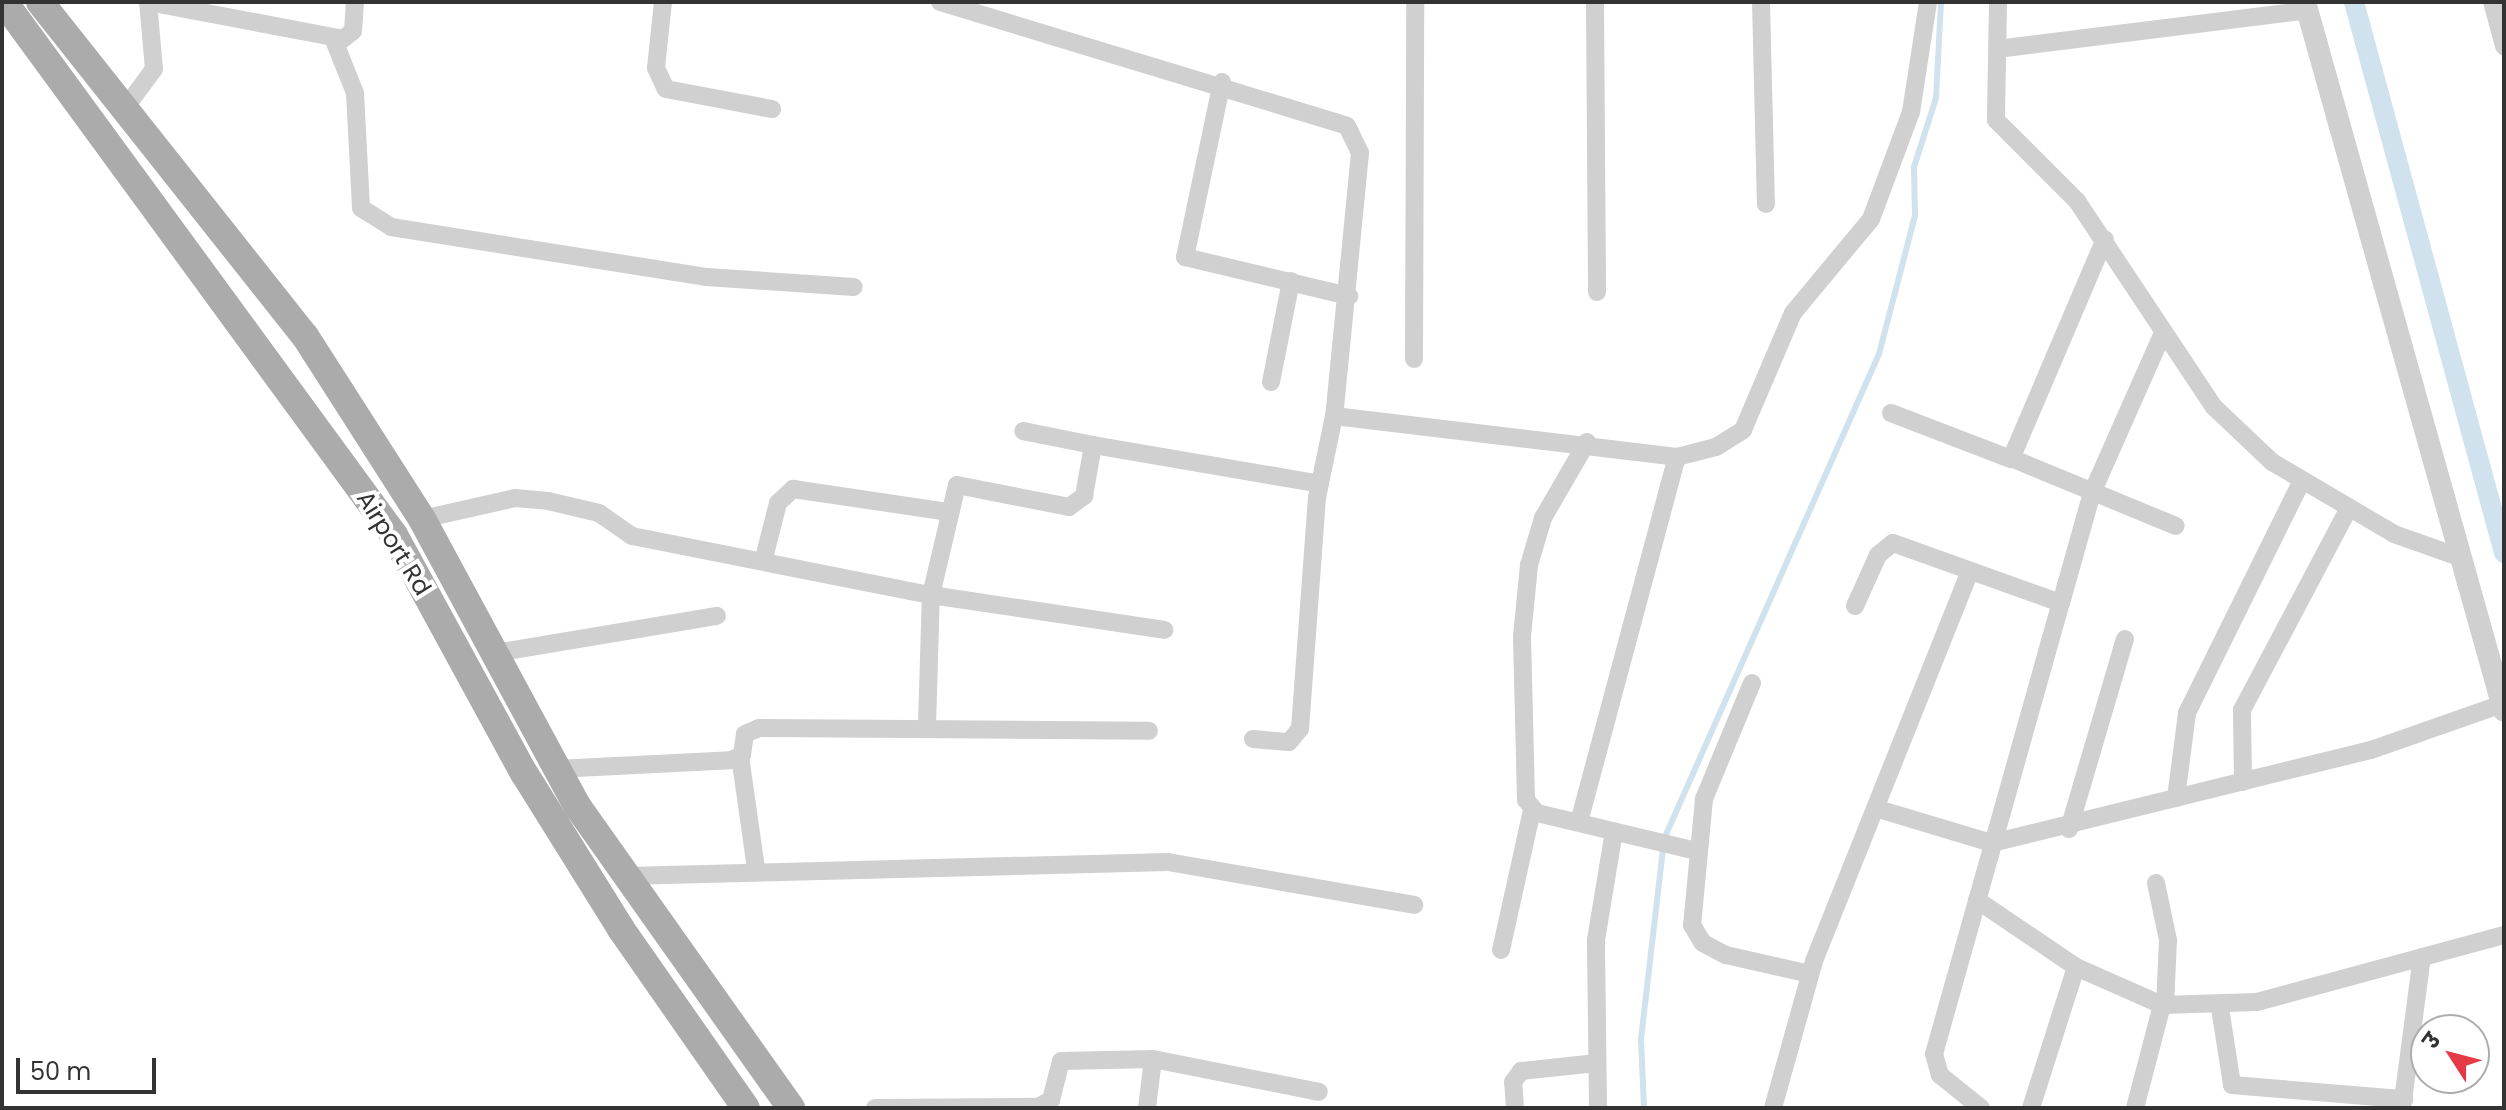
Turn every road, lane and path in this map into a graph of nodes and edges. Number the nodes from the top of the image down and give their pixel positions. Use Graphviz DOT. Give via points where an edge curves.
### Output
graph roads {
  1 [pos="4,2"];
  2 [pos="40,2"];
  3 [pos="148,2"];
  4 [pos="355,2"];
  5 [pos="663,2"];
  6 [pos="940,2"];
  7 [pos="1415,2"];
  8 [pos="1595,2"];
  9 [pos="1761,2"];
  10 [pos="1928,2"];
  11 [pos="1998,2"];
  12 [pos="2492,2"];
  13 [pos="2306,6"];
  14 [pos="2501,23"];
  15 [pos="333,38"];
  16 [pos="2504,46"];
  17 [pos="1997,49"];
  18 [pos="1222,82"];
  19 [pos="772,109"];
  20 [pos="123,111"];
  21 [pos="1766,204"];
  22 [pos="2105,239"];
  23 [pos="1291,281"];
  24 [pos="854,287"];
  25 [pos="1597,292"];
  26 [pos="1349,296"];
  27 [pos="2161,337"];
  28 [pos="1414,359"];
  29 [pos="1271,382"];
  30 [pos="1891,413"];
  31 [pos="1334,416"];
  32 [pos="1023,431"];
  33 [pos="1587,442"];
  34 [pos="1093,445"];
  35 [pos="1677,457"];
  36 [pos="2011,458"];
  37 [pos="2302,480"];
  38 [pos="1320,484"];
  39 [pos="2092,493"];
  40 [pos="2349,508"];
  41 [pos="949,512"];
  42 [pos="422,519"];
  43 [pos="2176,526"];
  44 [pos="764,558"];
  45 [pos="2462,558"];
  46 [pos="1969,574"];
  47 [pos="931,595"];
  48 [pos="2061,603"];
  49 [pos="1855,606"];
  50 [pos="717,616"];
  51 [pos="1164,630"];
  52 [pos="2125,639"];
  53 [pos="495,653"];
  54 [pos="1752,683"];
  55 [pos="2503,707"];
  56 [pos="927,726"];
  57 [pos="1149,731"];
  58 [pos="1253,739"];
  59 [pos="740,756"];
  60 [pos="556,769"];
  61 [pos="2243,782"];
  62 [pos="2176,798"];
  63 [pos="1875,808"];
  64 [pos="1532,810"];
  65 [pos="1579,822"];
  66 [pos="2069,829"];
  67 [pos="1614,831"];
  68 [pos="1992,843"];
  69 [pos="1693,850"];
  70 [pos="756,868"];
  71 [pos="626,876"];
  72 [pos="2156,883"];
  73 [pos="1977,900"];
  74 [pos="1414,905"];
  75 [pos="2504,935"];
  76 [pos="1501,950"];
  77 [pos="2422,957"];
  78 [pos="2076,967"];
  79 [pos="1810,974"];
  80 [pos="2164,1006"];
  81 [pos="2220,1008"];
  82 [pos="1153,1059"];
  83 [pos="1597,1063"];
  84 [pos="1319,1092"];
  85 [pos="2403,1103"];
  86 [pos="746,1108"];
  87 [pos="791,1108"];
  88 [pos="875,1108"];
  89 [pos="1147,1108"];
  90 [pos="1515,1108"];
  91 [pos="1598,1108"];
  92 [pos="1773,1108"];
  93 [pos="1981,1108"];
  94 [pos="2031,1108"];
  95 [pos="2135,1108"];
  1 -- 86 [label="main road, Airport Rd" via="394,535 532,786"];
  2 -- 20 [label="main road"];
  3 -- 15 [label="street"];
  3 -- 20 [label="street" via="154,69"];
  4 -- 15 [label="street" via="350,36"];
  5 -- 19 [label="street" via="656,68 666,89"];
  6 -- 18 [label="street"];
  7 -- 28 [label="street"];
  8 -- 25 [label="street"];
  9 -- 21 [label="street"];
  10 -- 35 [label="street" via="1911,112 1871,219 1793,313 1743,430 1716,447"];
  11 -- 17 [label="street"];
  12 -- 14 [label="street"];
  13 -- 17 [label="street"];
  13 -- 45 [label="street"];
  14 -- 16 [label="street"];
  15 -- 24 [label="street" via="355,93 361,208 391,227 707,277"];
  17 -- 22 [label="street" via="1996,120"];
  18 -- 23 [label="street" via="1183,253 1190,262"];
  18 -- 26 [label="street" via="1331,116 1359,142"];
  20 -- 42 [label="main road" via="305,336"];
  22 -- 27 [label="street"];
  22 -- 36 [label="street"];
  23 -- 26 [label="street"];
  23 -- 29 [label="street"];
  26 -- 31 [label="street"];
  27 -- 37 [label="street" via="2253,447"];
  27 -- 39 [label="street"];
  30 -- 36 [label="street"];
  31 -- 33 [label="street"];
  31 -- 38 [label="street"];
  32 -- 34 [label="street"];
  33 -- 35 [label="street"];
  33 -- 64 [label="street" via="1534,541 1524,596 1526,800"];
  34 -- 38 [label="street"];
  34 -- 41 [label="street" via="1075,507 963,483"];
  35 -- 65 [label="street"];
  36 -- 39 [label="street"];
  37 -- 40 [label="street"];
  37 -- 62 [label="street" via="2187,713"];
  38 -- 58 [label="street" via="1300,729 1289,742"];
  39 -- 43 [label="street"];
  39 -- 48 [label="street"];
  40 -- 45 [label="street" via="2394,534"];
  40 -- 61 [label="street" via="2242,710"];
  41 -- 44 [label="street" via="793,489 778,503"];
  41 -- 47 [label="street"];
  42 -- 44 [label="street" via="515,498 548,501 599,513 632,536"];
  42 -- 53 [label="main road"];
  44 -- 47 [label="street"];
  45 -- 55 [label="street"];
  46 -- 48 [label="street"];
  46 -- 49 [label="street" via="1893,543 1878,555"];
  46 -- 63 [label="street"];
  47 -- 51 [label="street"];
  47 -- 56 [label="street"];
  48 -- 68 [label="street"];
  50 -- 53 [label="street"];
  52 -- 66 [label="street"];
  53 -- 60 [label="main road"];
  54 -- 69 [label="street" via="1709,780"];
  55 -- 61 [label="street" via="2371,750"];
  56 -- 57 [label="street"];
  56 -- 59 [label="street" via="759,728 745,734"];
  59 -- 60 [label="street"];
  59 -- 70 [label="street"];
  60 -- 71 [label="main road"];
  61 -- 62 [label="street"];
  62 -- 66 [label="street"];
  63 -- 68 [label="street"];
  63 -- 79 [label="street"];
  64 -- 65 [label="street"];
  64 -- 76 [label="street"];
  65 -- 67 [label="street"];
  66 -- 68 [label="street"];
  67 -- 69 [label="street"];
  67 -- 83 [label="street" via="1597,921"];
  68 -- 73 [label="street"];
  69 -- 79 [label="street" via="1691,916 1703,943"];
  70 -- 71 [label="street"];
  70 -- 74 [label="street" via="1168,862"];
  71 -- 87 [label="main road"];
  72 -- 80 [label="street" via="2168,940"];
  73 -- 78 [label="street"];
  73 -- 93 [label="street" via="1934,1054 1940,1075"];
  75 -- 77 [label="street"];
  77 -- 81 [label="street"];
  77 -- 85 [label="street"];
  78 -- 80 [label="street"];
  78 -- 94 [label="street"];
  79 -- 92 [label="street"];
  80 -- 81 [label="street"];
  80 -- 95 [label="street"];
  81 -- 85 [label="street" via="2228,1080 2236,1087"];
  82 -- 84 [label="street"];
  82 -- 88 [label="street" via="1061,1061 1051,1100 1038,1107"];
  82 -- 89 [label="street"];
  83 -- 90 [label="street" via="1521,1071 1513,1082"];
  83 -- 91 [label="street"];
}
